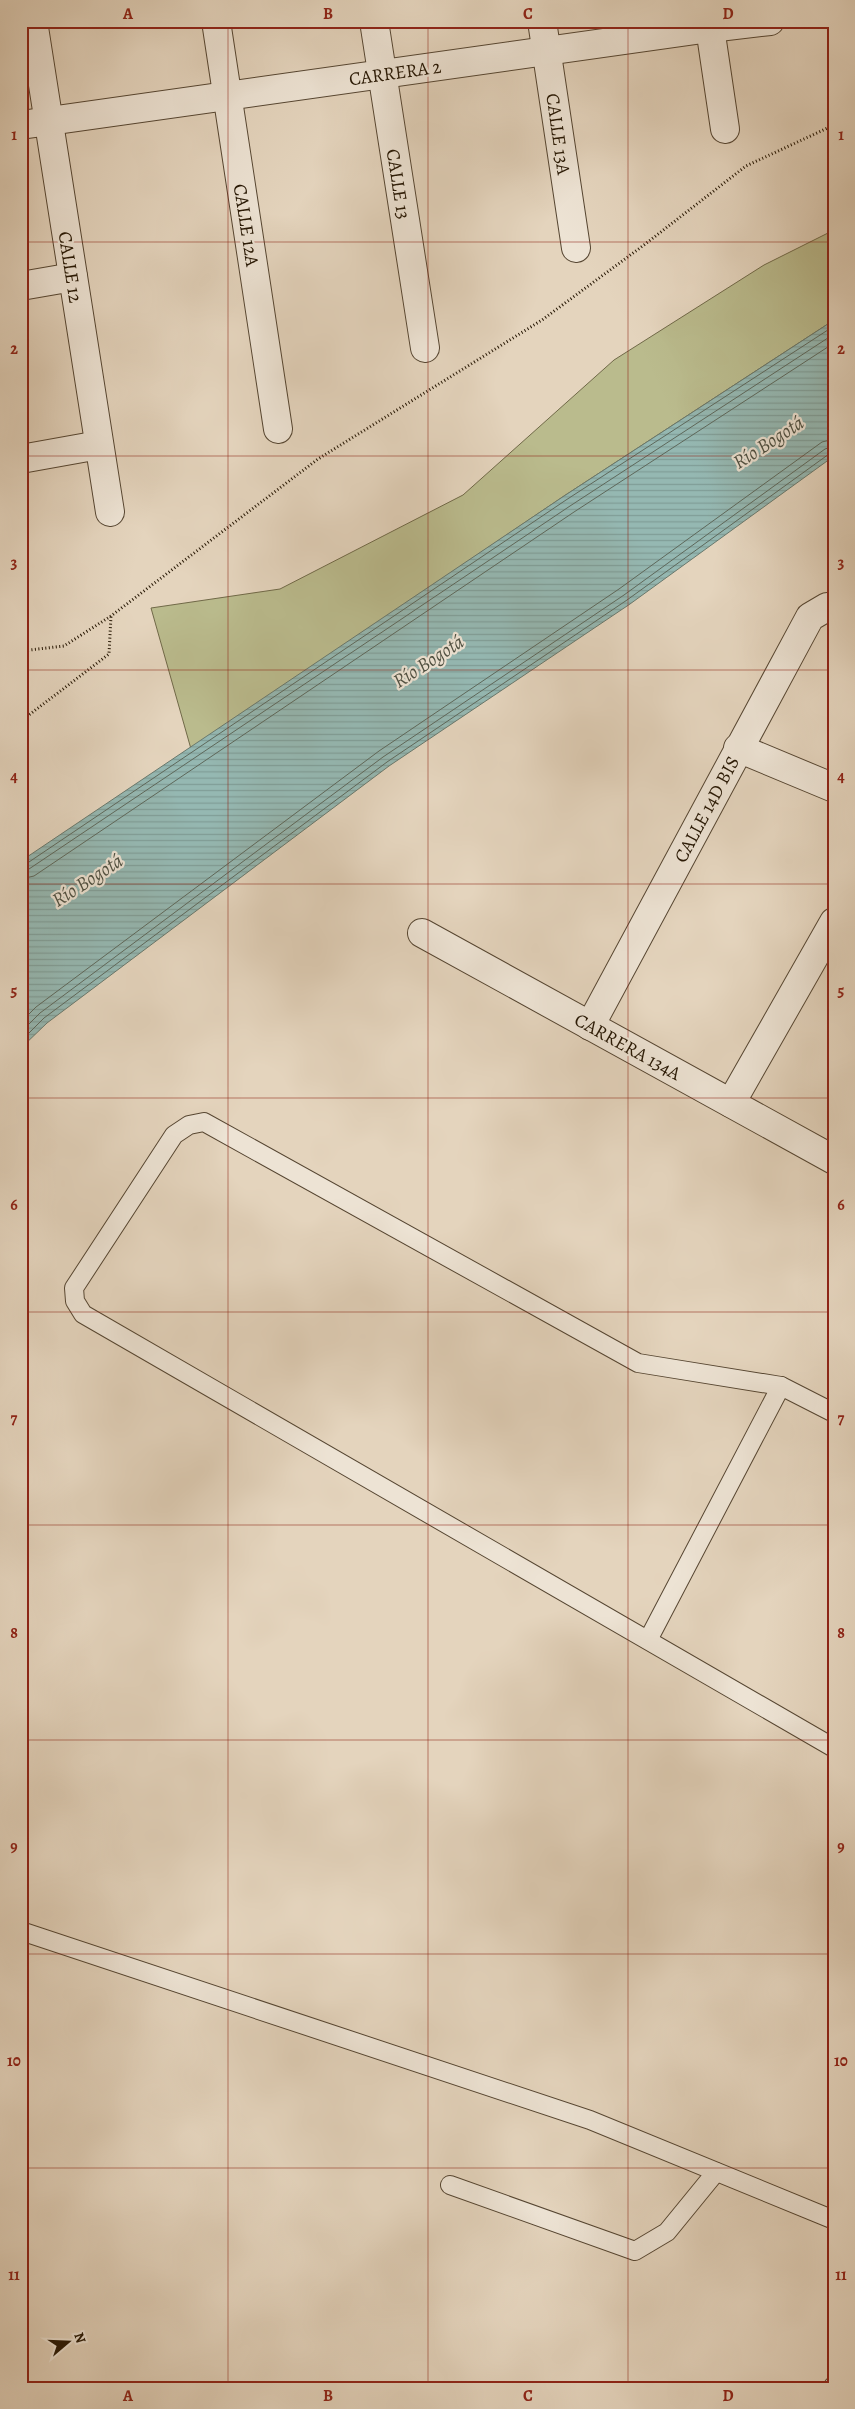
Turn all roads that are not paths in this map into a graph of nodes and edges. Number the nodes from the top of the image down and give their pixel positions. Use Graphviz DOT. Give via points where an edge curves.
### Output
graph roads {
  1 [pos="32,21"];
  2 [pos="216,21"];
  3 [pos="374,21"];
  4 [pos="542,21"];
  5 [pos="770,21"];
  6 [pos="710,24"];
  7 [pos="547,51"];
  8 [pos="382,73"];
  9 [pos="227,95"];
  10 [pos="48,120"];
  11 [pos="21,125"];
  12 [pos="725,129"];
  13 [pos="576,248"];
  14 [pos="73,277"];
  15 [pos="21,286"];
  16 [pos="425,348"];
  17 [pos="278,429"];
  18 [pos="99,445"];
  19 [pos="21,458"];
  20 [pos="110,512"];
  21 [pos="834,607"];
  22 [pos="738,748"];
  23 [pos="834,788"];
  24 [pos="834,922"];
  25 [pos="422,933"];
  26 [pos="590,1026"];
  27 [pos="730,1103"];
  28 [pos="834,1160"];
  29 [pos="781,1386"];
  30 [pos="834,1413"];
  31 [pos="648,1640"];
  32 [pos="834,1748"];
  33 [pos="21,1932"];
  34 [pos="716,2172"];
  35 [pos="450,2184"];
  36 [pos="834,2220"];
  1 -- 10 [label="street, CALLE 12"];
  2 -- 9 [label="street, CALLE 12A"];
  3 -- 8 [label="street, CALLE 13"];
  4 -- 7 [label="street, CALLE 13A"];
  5 -- 6 [label="street, CARRERA 2"];
  6 -- 7 [label="street, CARRERA 2"];
  6 -- 12 [label="street"];
  7 -- 8 [label="street, CARRERA 2"];
  7 -- 13 [label="street, CALLE 13A"];
  8 -- 9 [label="street, CARRERA 2"];
  8 -- 16 [label="street, CALLE 13"];
  9 -- 10 [label="street, CARRERA 2"];
  9 -- 17 [label="street, CALLE 12A"];
  10 -- 11 [label="street, CARRERA 2"];
  10 -- 14 [label="street, CALLE 12"];
  14 -- 15 [label="street"];
  14 -- 18 [label="street, CALLE 12"];
  18 -- 19 [label="street"];
  18 -- 20 [label="street, CALLE 12"];
  21 -- 22 [label="street, CALLE 14D BIS" via="810,617"];
  22 -- 23 [label="street"];
  22 -- 26 [label="street, CALLE 14D BIS"];
  24 -- 27 [label="street"];
  25 -- 26 [label="street, CARRERA 134A"];
  26 -- 27 [label="street, CARRERA 134A"];
  27 -- 28 [label="street, CARRERA 134A"];
  29 -- 30 [label="lane"];
  29 -- 31 [label="lane"];
  29 -- 31 [label="lane" via="638,1363 204,1122 189,1125 174,1135 74,1288 75,1301 83,1314"];
  31 -- 32 [label="lane"];
  33 -- 34 [label="lane" via="590,2120"];
  34 -- 35 [label="lane" via="667,2232 635,2251"];
  34 -- 36 [label="lane"];
}
